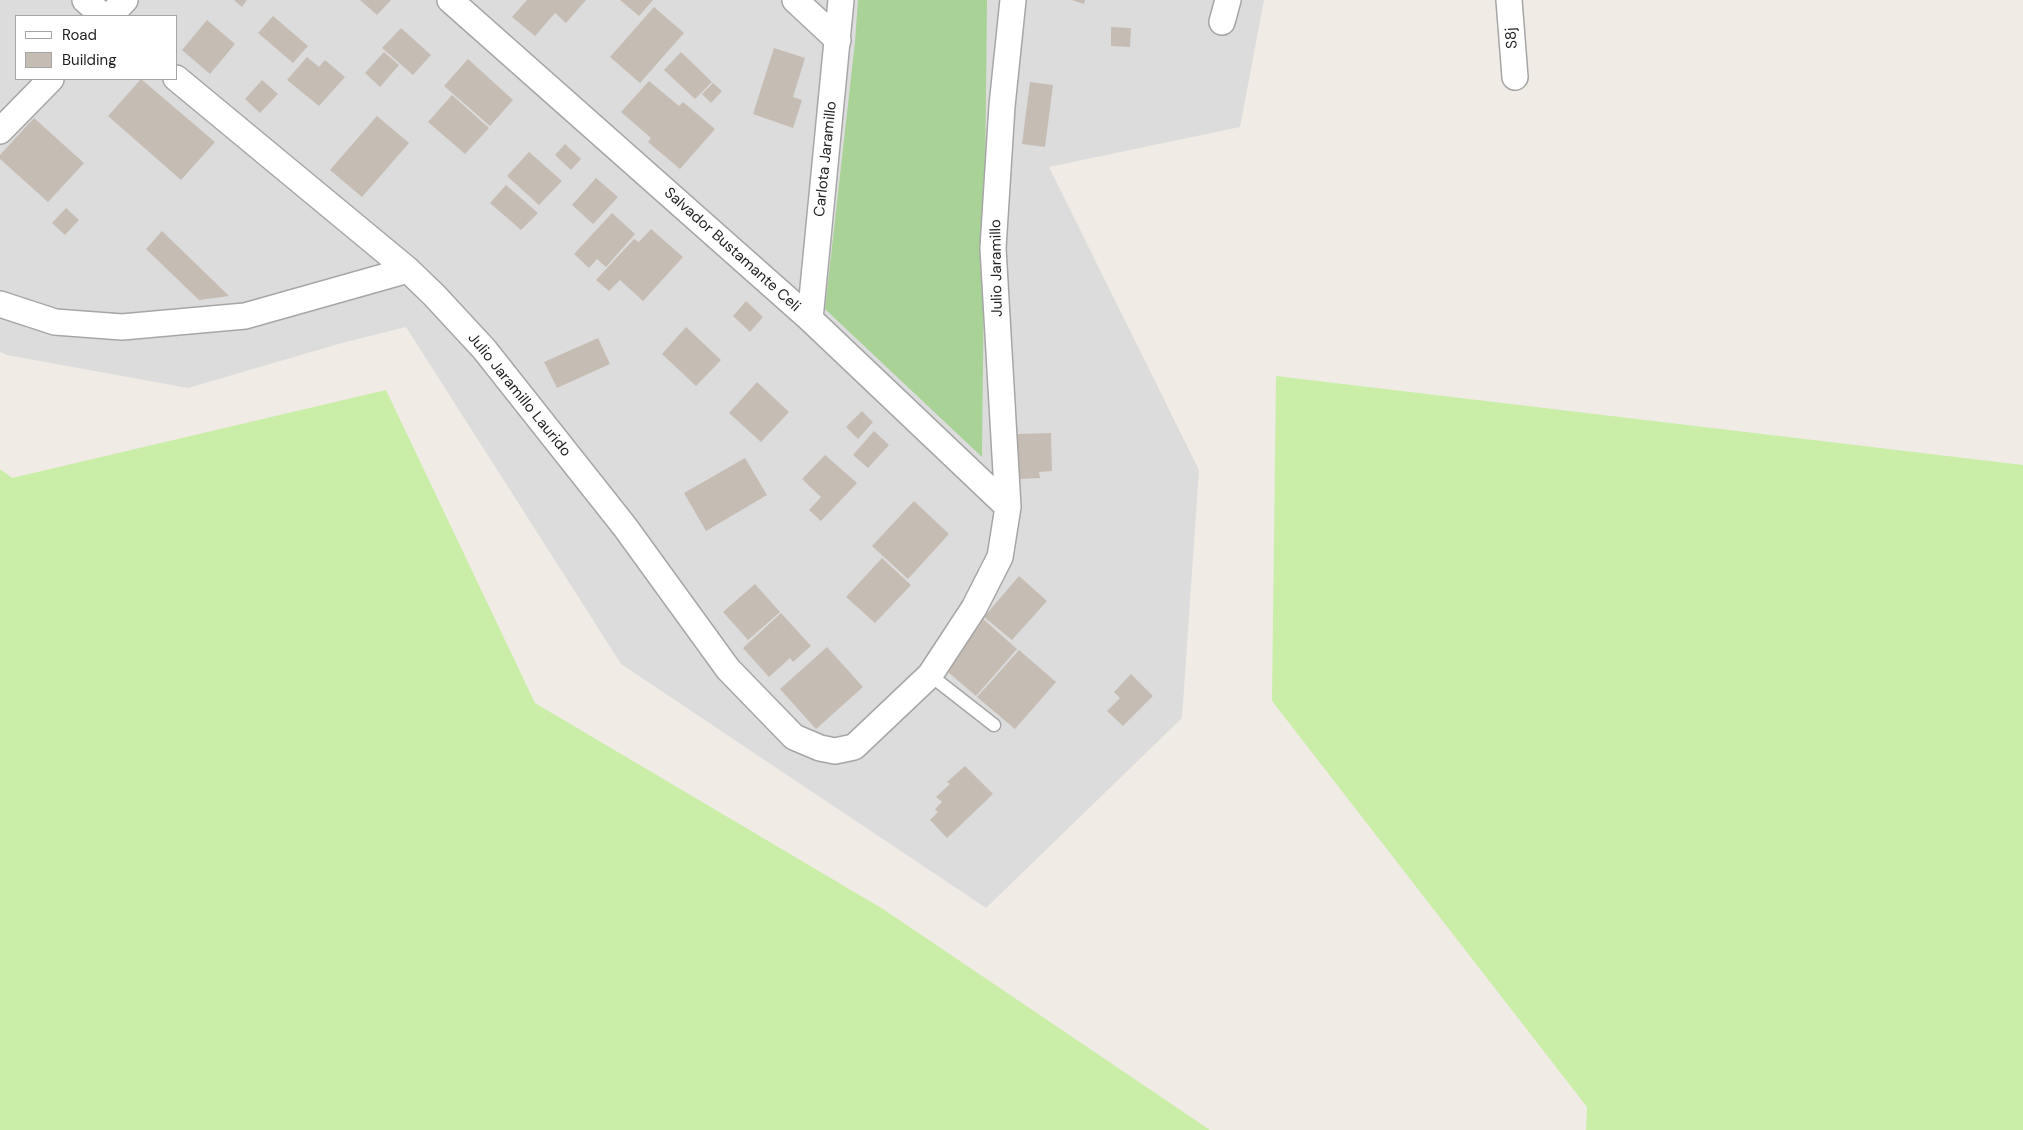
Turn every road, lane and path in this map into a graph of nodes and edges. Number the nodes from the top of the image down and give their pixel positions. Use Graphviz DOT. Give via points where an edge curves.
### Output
graph roads {
  1 [pos="85,0"];
  2 [pos="125,0"];
  3 [pos="450,0"];
  4 [pos="795,0"];
  5 [pos="841,0"];
  6 [pos="1012,0"];
  7 [pos="1509,0"];
  8 [pos="102,15"];
  9 [pos="111,15"];
  10 [pos="838,40"];
  11 [pos="1515,77"];
  12 [pos="49,80"];
  13 [pos="178,80"];
  14 [pos="0,132"];
  15 [pos="408,270"];
  16 [pos="0,304"];
  17 [pos="810,319"];
  18 [pos="1008,507"];
  19 [pos="930,674"];
  20 [pos="994,726"];
  21 [pos="820,748"];
  1 -- 8 [label="street"];
  2 -- 9 [label="street"];
  3 -- 17 [label="street, Salvador Bustamante Celi"];
  4 -- 10 [label="street"];
  5 -- 10 [label="street, Carlota Jaramillo"];
  6 -- 18 [label="street, Julio Jaramillo" via="993,248"];
  7 -- 11 [label="street, S8j"];
  10 -- 17 [label="street, Carlota Jaramillo"];
  12 -- 14 [label="street"];
  13 -- 15 [label="street, Julio Jaramillo Laurido"];
  15 -- 16 [label="street" via="245,316 132,326 55,322"];
  15 -- 21 [label="street, Julio Jaramillo Laurido" via="490,357 625,527 728,669 794,737"];
  17 -- 18 [label="street, Salvador Bustamante Celi"];
  18 -- 19 [label="street, Julio Jaramillo" via="1000,557 974,608"];
  19 -- 20 [label="lane"];
  19 -- 21 [label="street, Julio Jaramillo" via="854,747 835,751"];
}
